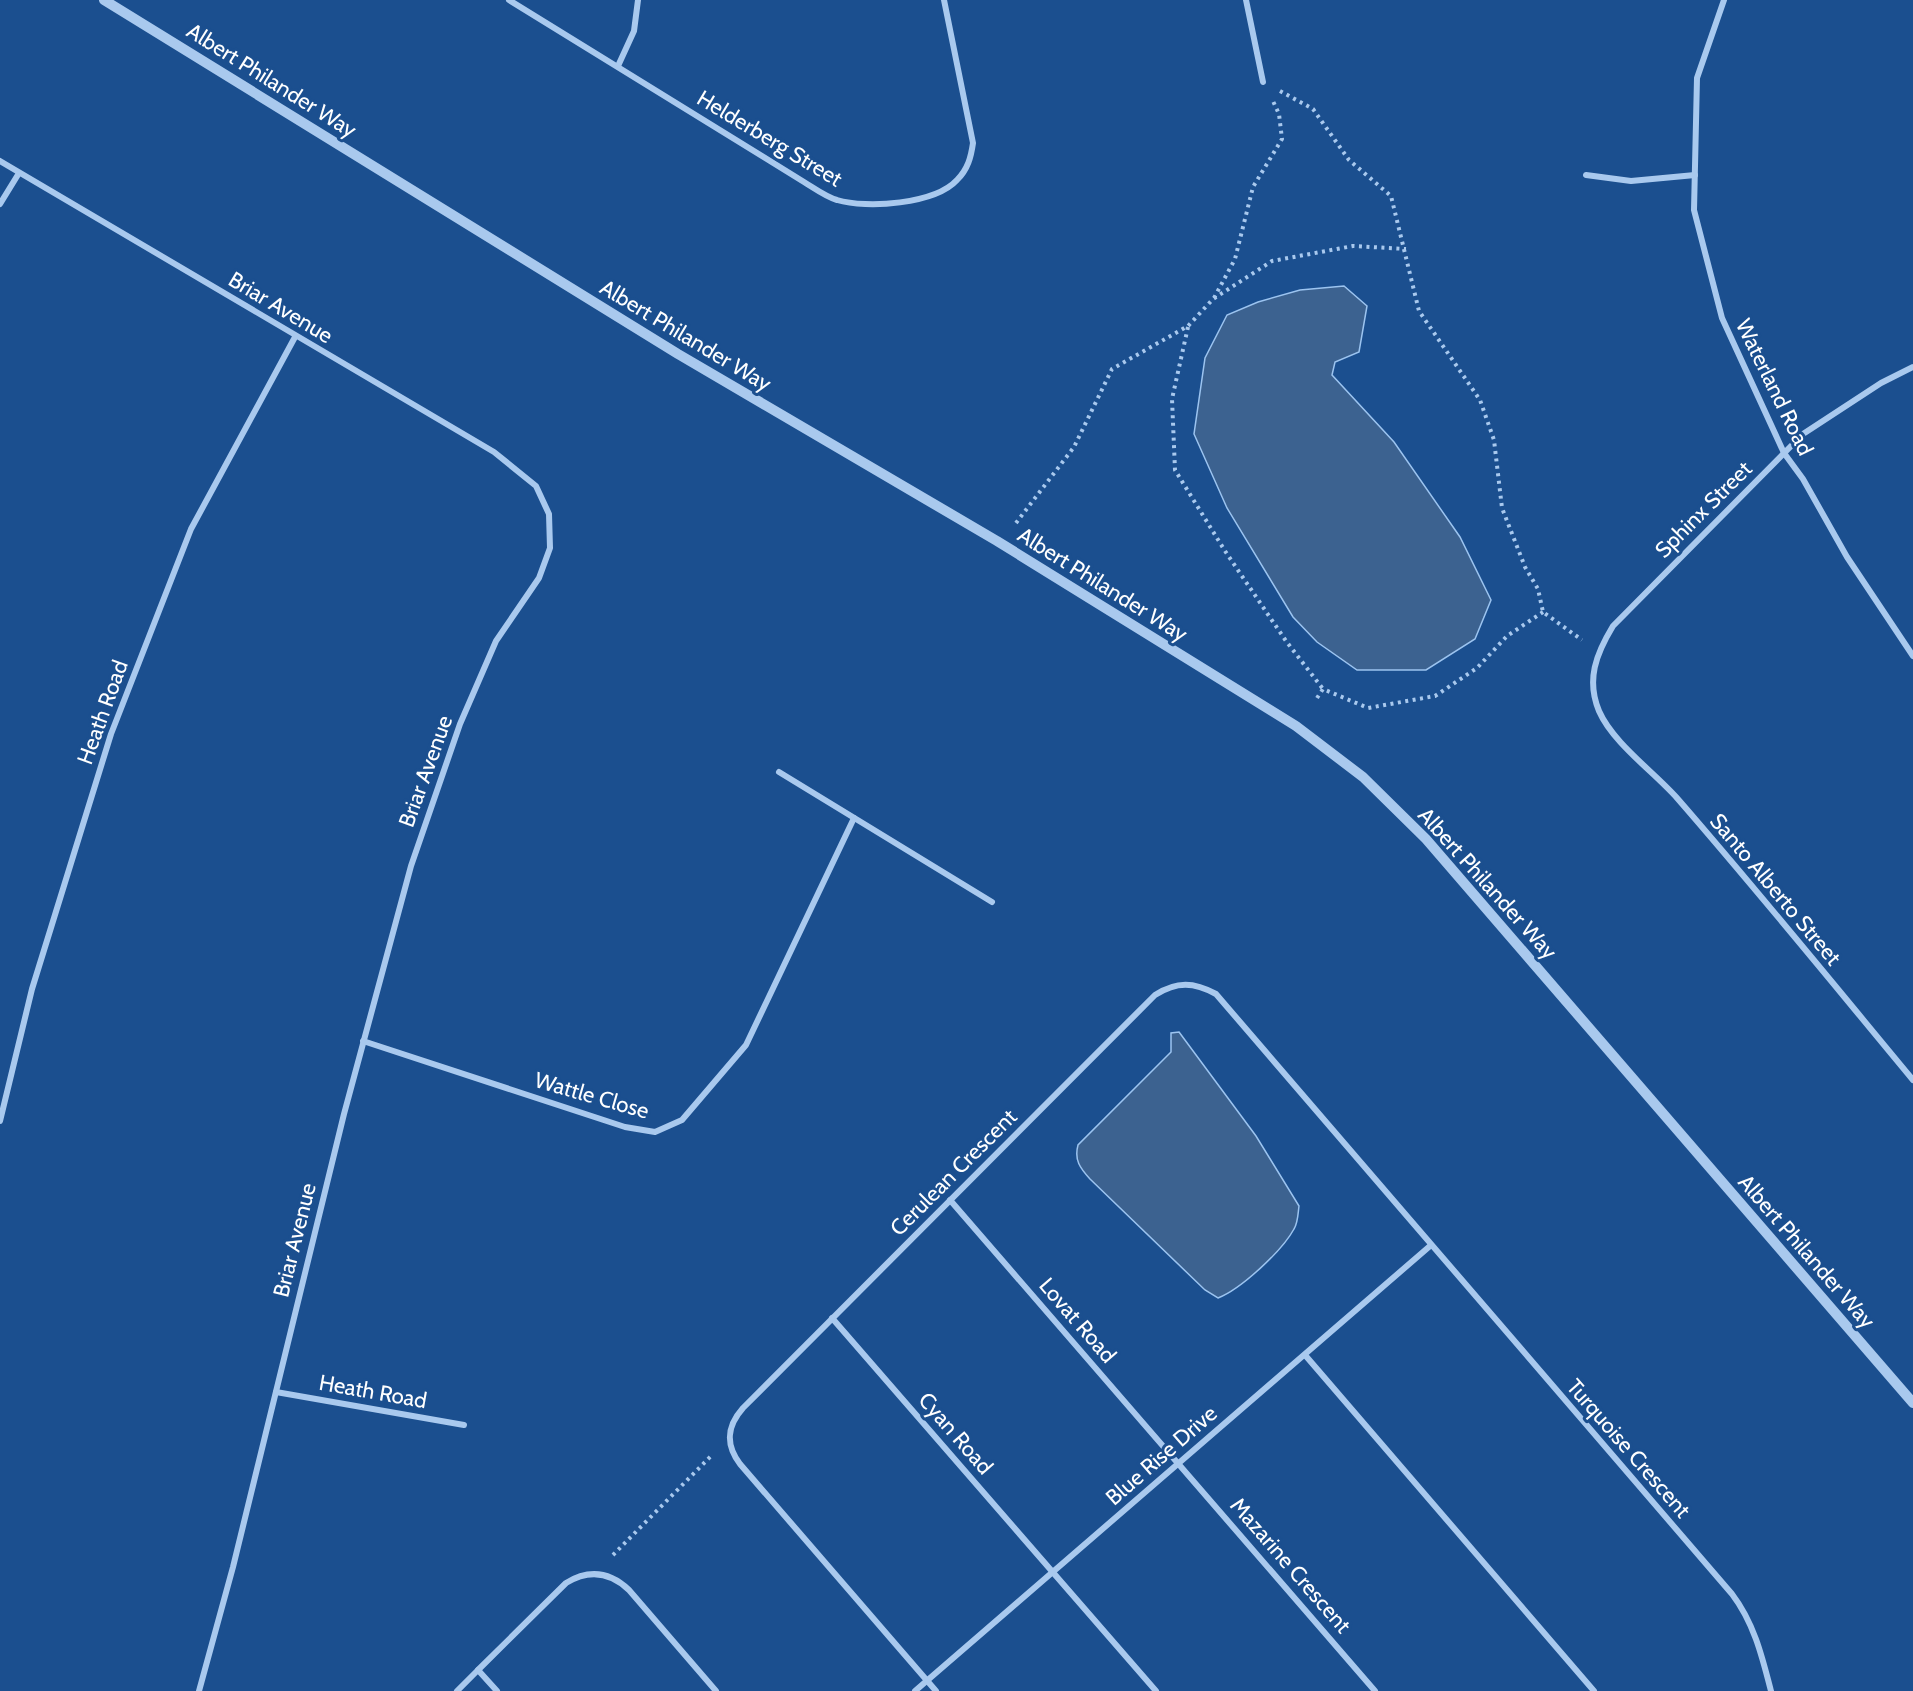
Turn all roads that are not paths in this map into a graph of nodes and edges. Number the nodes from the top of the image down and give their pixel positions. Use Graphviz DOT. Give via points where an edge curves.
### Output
graph roads {
  1 [pos="104,0"];
  2 [pos="509,0"];
  3 [pos="638,0"];
  4 [pos="944,0"];
  5 [pos="1245,0"];
  6 [pos="1724,0"];
  7 [pos="618,66"];
  8 [pos="1263,82"];
  9 [pos="0,161"];
  10 [pos="19,173"];
  11 [pos="1586,175"];
  12 [pos="1695,175"];
  13 [pos="0,204"];
  14 [pos="295,337"];
  15 [pos="1913,367"];
  16 [pos="1784,453"];
  17 [pos="1913,656"];
  18 [pos="1607,725"];
  19 [pos="779,772"];
  20 [pos="854,818"];
  21 [pos="992,902"];
  22 [pos="363,1041"];
  23 [pos="1913,1080"];
  24 [pos="0,1121"];
  25 [pos="951,1200"];
  26 [pos="1430,1246"];
  27 [pos="832,1318"];
  28 [pos="1305,1355"];
  29 [pos="276,1392"];
  30 [pos="1913,1403"];
  31 [pos="464,1425"];
  32 [pos="1179,1463"];
  33 [pos="1052,1572"];
  34 [pos="478,1670"];
  35 [pos="927,1681"];
  36 [pos="199,1691"];
  37 [pos="457,1691"];
  38 [pos="496,1691"];
  39 [pos="716,1691"];
  40 [pos="915,1691"];
  41 [pos="936,1691"];
  42 [pos="1156,1691"];
  43 [pos="1375,1691"];
  44 [pos="1594,1691"];
  45 [pos="1772,1691"];
  1 -- 30 [label="street, Albert Philander Way" via="678,354 1007,548 1296,726 1363,777 1426,839"];
  2 -- 7 [label="street, Helderberg Street"];
  3 -- 7 [label="street" via="634,31"];
  4 -- 7 [label="street, Helderberg Street" via="973,143 970,163 956,182 938,193 898,203 836,200"];
  5 -- 8 [label="street"];
  6 -- 12 [label="street, Waterland Road" via="1697,78"];
  9 -- 10 [label="street, Briar Avenue"];
  10 -- 13 [label="street"];
  10 -- 14 [label="street, Briar Avenue"];
  11 -- 12 [label="street" via="1631,181"];
  12 -- 16 [label="street, Waterland Road" via="1694,210 1722,318"];
  14 -- 22 [label="street, Briar Avenue" via="494,452 536,486 549,514 550,548 539,578 496,641 460,724 411,866"];
  14 -- 24 [label="street, Heath Road" via="191,529 111,734 32,989"];
  15 -- 16 [label="street, Sphinx Street" via="1803,434"];
  16 -- 17 [label="street, Waterland Road"];
  16 -- 18 [label="street, Sphinx Street" via="1613,626 1598,652 1591,683 1598,710"];
  18 -- 23 [label="street, Santo Alberto Street" via="1676,797"];
  19 -- 20 [label="street"];
  20 -- 21 [label="street"];
  20 -- 22 [label="street, Wattle Close" via="746,1046 682,1120 655,1132 625,1127"];
  22 -- 29 [label="street, Briar Avenue"];
  25 -- 26 [label="street, Cerulean Crescent" via="1155,995 1175,984 1186,983 1216,994"];
  25 -- 27 [label="street, Cerulean Crescent"];
  25 -- 32 [label="street, Lovat Road"];
  26 -- 28 [label="street, Blue Rise Drive"];
  26 -- 45 [label="street, Turquoise Crescent" via="1742,1607 1757,1638"];
  27 -- 33 [label="street, Cyan Road"];
  27 -- 35 [label="street, Cerulean Crescent" via="743,1408 731,1426 730,1446 740,1464"];
  28 -- 32 [label="street, Blue Rise Drive"];
  28 -- 44 [label="street"];
  29 -- 31 [label="street, Heath Road"];
  29 -- 36 [label="street, Briar Avenue"];
  32 -- 33 [label="street, Blue Rise Drive"];
  32 -- 43 [label="street, Mazarine Crescent"];
  33 -- 35 [label="street, Blue Rise Drive"];
  33 -- 42 [label="street"];
  34 -- 37 [label="street"];
  34 -- 38 [label="street"];
  34 -- 39 [label="street" via="566,1583 596,1573 620,1581"];
  35 -- 40 [label="street, Blue Rise Drive"];
  35 -- 41 [label="street"];
}
